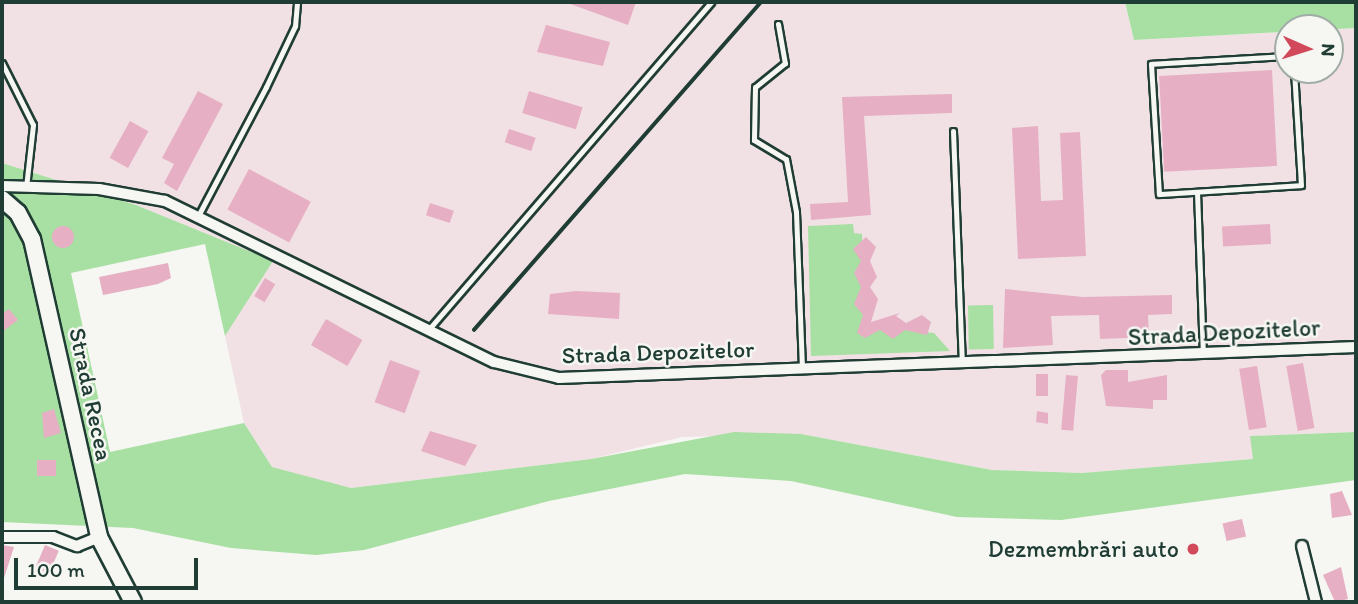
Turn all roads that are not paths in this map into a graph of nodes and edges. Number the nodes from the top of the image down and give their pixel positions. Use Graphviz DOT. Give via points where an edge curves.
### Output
graph roads {
  1 [pos="297,2"];
  2 [pos="711,2"];
  3 [pos="778,24"];
  4 [pos="1274,57"];
  5 [pos="2,63"];
  6 [pos="1295,84"];
  7 [pos="953,131"];
  8 [pos="2,186"];
  9 [pos="26,187"];
  10 [pos="1197,192"];
  11 [pos="2,199"];
  12 [pos="198,216"];
  13 [pos="427,332"];
  14 [pos="1356,347"];
  15 [pos="1203,355"];
  16 [pos="962,363"];
  17 [pos="802,368"];
  18 [pos="2,537"];
  19 [pos="99,537"];
  20 [pos="1302,546"];
  21 [pos="133,602"];
  22 [pos="1316,602"];
  1 -- 12 [label="lane" via="295,26"];
  2 -- 13 [label="lane"];
  3 -- 17 [label="lane" via="785,63 755,87 754,140 786,159 796,212"];
  4 -- 10 [label="lane" via="1151,64 1159,194"];
  5 -- 9 [label="lane" via="33,125"];
  6 -- 10 [label="lane" via="1301,185"];
  7 -- 16 [label="lane"];
  8 -- 9 [label="street, Strada Depozitelor"];
  9 -- 12 [label="street, Strada Depozitelor" via="129,193"];
  10 -- 15 [label="lane"];
  11 -- 19 [label="main road, Strada Recea" via="18,213 42,274"];
  12 -- 13 [label="street, Strada Depozitelor"];
  13 -- 17 [label="street, Strada Depozitelor" via="515,370 559,378"];
  14 -- 15 [label="street, Strada Depozitelor"];
  15 -- 16 [label="street, Strada Depozitelor"];
  16 -- 17 [label="street, Strada Depozitelor"];
  18 -- 19 [label="street" via="53,537 77,546"];
  19 -- 21 [label="main road, Strada Recea"];
  20 -- 22 [label="street"];
}
